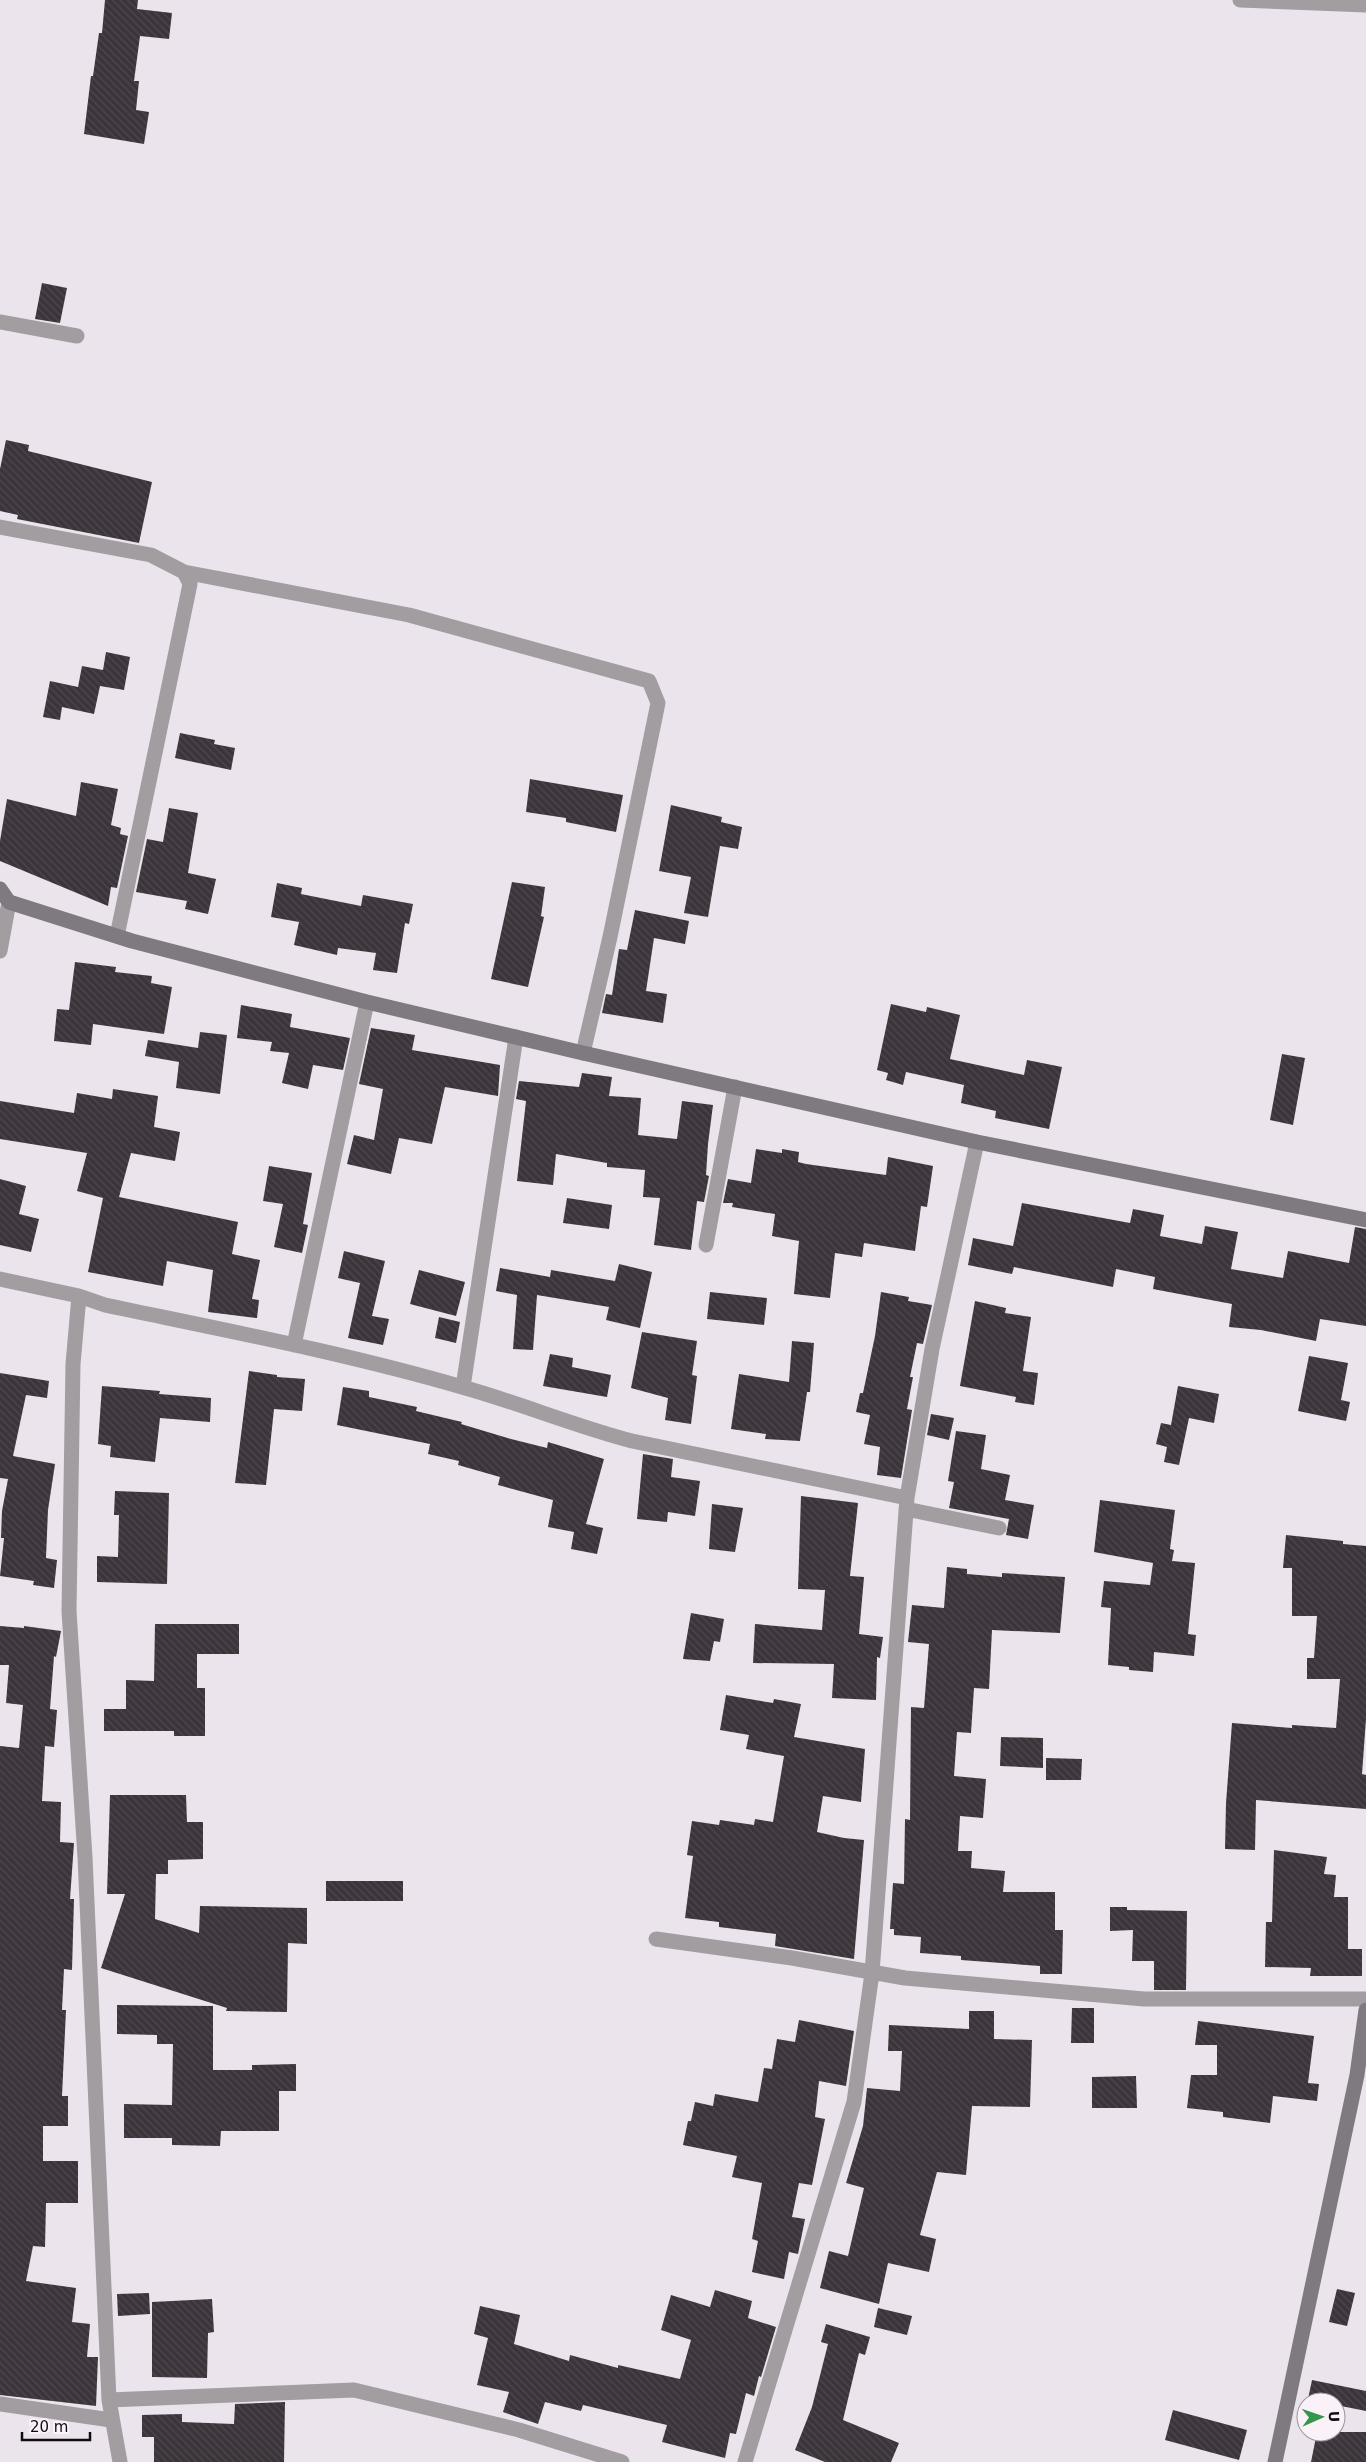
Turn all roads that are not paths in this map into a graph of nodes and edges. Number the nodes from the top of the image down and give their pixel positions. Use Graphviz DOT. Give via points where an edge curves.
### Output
graph roads {
  1 [pos="1240,0"];
  2 [pos="1366,5"];
  3 [pos="0,322"];
  4 [pos="77,336"];
  5 [pos="0,527"];
  6 [pos="184,572"];
  7 [pos="0,889"];
  8 [pos="9,902"];
  9 [pos="118,936"];
  10 [pos="0,951"];
  11 [pos="367,1002"];
  12 [pos="516,1037"];
  13 [pos="583,1053"];
  14 [pos="734,1087"];
  15 [pos="977,1142"];
  16 [pos="1366,1220"];
  17 [pos="706,1245"];
  18 [pos="0,1279"];
  19 [pos="79,1296"];
  20 [pos="294,1346"];
  21 [pos="463,1387"];
  22 [pos="907,1503"];
  23 [pos="999,1528"];
  24 [pos="656,1939"];
  25 [pos="872,1973"];
  26 [pos="1366,1999"];
  27 [pos="1366,2010"];
  28 [pos="1361,2076"];
  29 [pos="109,2400"];
  30 [pos="0,2404"];
  31 [pos="112,2420"];
  32 [pos="120,2462"];
  33 [pos="622,2462"];
  34 [pos="746,2462"];
  35 [pos="1275,2462"];
  1 -- 2 [label="street"];
  3 -- 4 [label="street"];
  5 -- 6 [label="street" via="151,555"];
  6 -- 9 [label="street" via="190,584"];
  6 -- 13 [label="street" via="409,615 649,681 658,703"];
  7 -- 8 [label="street"];
  8 -- 9 [label="street"];
  8 -- 10 [label="street"];
  9 -- 11 [label="street"];
  11 -- 12 [label="street"];
  11 -- 20 [label="street"];
  12 -- 13 [label="street"];
  12 -- 21 [label="street"];
  13 -- 14 [label="street"];
  14 -- 15 [label="street"];
  14 -- 17 [label="street"];
  15 -- 16 [label="street"];
  15 -- 22 [label="street" via="932,1350"];
  18 -- 19 [label="street"];
  19 -- 20 [label="street" via="105,1305"];
  19 -- 29 [label="street" via="73,1364 69,1611 85,1867"];
  20 -- 21 [label="street"];
  21 -- 22 [label="street" via="592,1431"];
  22 -- 23 [label="street"];
  22 -- 25 [label="street"];
  24 -- 25 [label="street"];
  25 -- 26 [label="street" via="1144,1999"];
  25 -- 34 [label="street" via="854,2102"];
  27 -- 28 [label="street"];
  28 -- 35 [label="street"];
  29 -- 31 [label="street"];
  29 -- 33 [label="street" via="354,2390 519,2430"];
  30 -- 31 [label="street"];
  31 -- 32 [label="street"];
}
